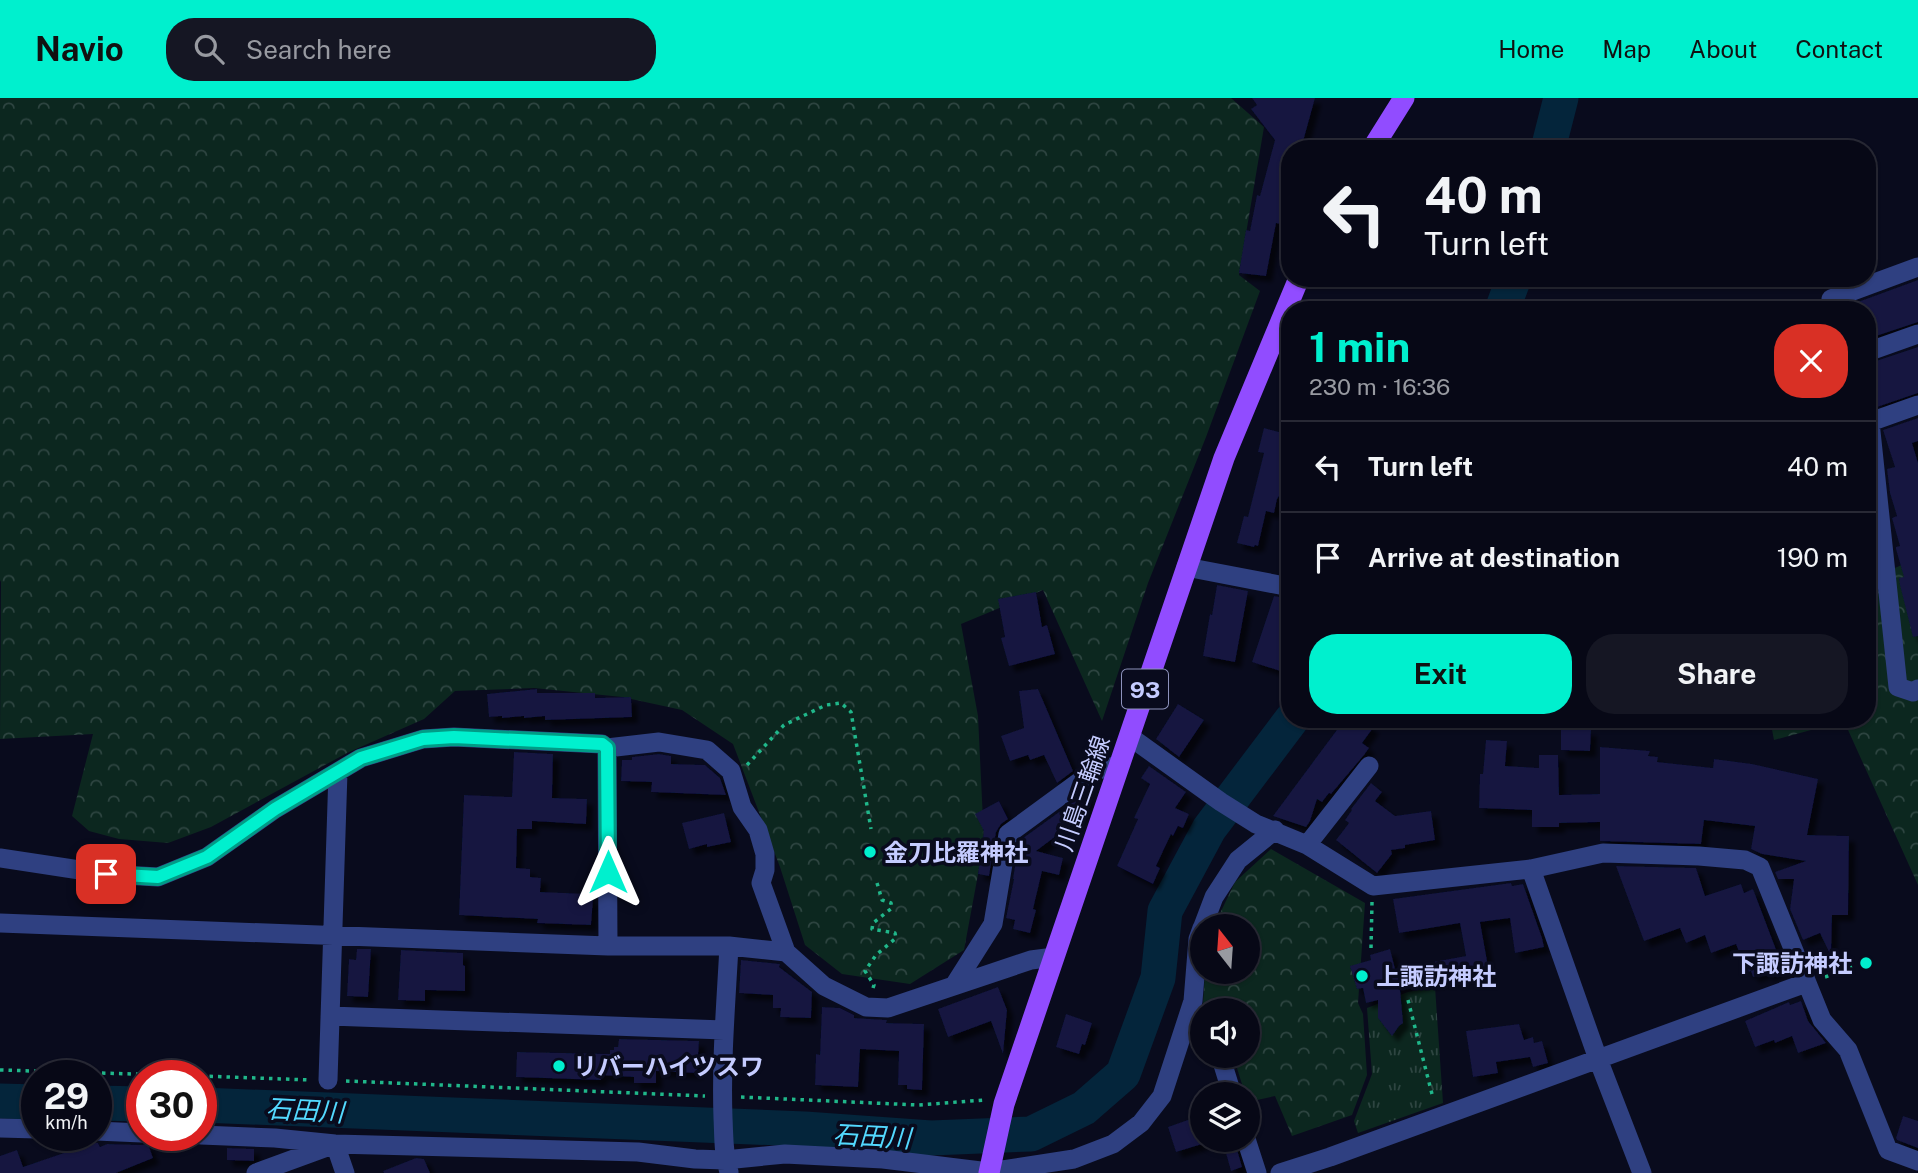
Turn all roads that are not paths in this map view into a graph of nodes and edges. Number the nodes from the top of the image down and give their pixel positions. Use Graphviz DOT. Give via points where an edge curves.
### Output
graph roads {
  1 [pos="1404,98"];
  2 [pos="1378,140"];
  3 [pos="1918,267"];
  4 [pos="1876,282"];
  5 [pos="1864,287"];
  6 [pos="1832,301"];
  7 [pos="1281,321"];
  8 [pos="1918,334"];
  9 [pos="1876,349"];
  10 [pos="1918,405"];
  11 [pos="1876,416"];
  12 [pos="1876,490"];
  13 [pos="1186,567"];
  14 [pos="1281,585"];
  15 [pos="1918,689"];
  16 [pos="1129,736"];
  17 [pos="607,748"];
  18 [pos="1119,765"];
  19 [pos="1369,766"];
  20 [pos="338,772"];
  21 [pos="1266,827"];
  22 [pos="1307,845"];
  23 [pos="0,858"];
  24 [pos="1531,869"];
  25 [pos="1208,914"];
  26 [pos="0,923"];
  27 [pos="334,936"];
  28 [pos="608,946"];
  29 [pos="729,946"];
  30 [pos="786,952"];
  31 [pos="1054,957"];
  32 [pos="1806,983"];
  33 [pos="955,984"];
  34 [pos="1194,984"];
  35 [pos="330,1016"];
  36 [pos="1186,1023"];
  37 [pos="1190,1026"];
  38 [pos="724,1030"];
  39 [pos="1598,1059"];
  40 [pos="328,1080"];
  41 [pos="0,1128"];
  42 [pos="21,1129"];
  43 [pos="217,1136"];
  44 [pos="335,1144"];
  45 [pos="1250,1152"];
  46 [pos="1918,1161"];
  47 [pos="727,1167"];
  48 [pos="990,1169"];
  49 [pos="256,1173"];
  50 [pos="345,1173"];
  51 [pos="1257,1173"];
  52 [pos="1280,1173"];
  53 [pos="1642,1173"];
  1 -- 2 [label="main road"];
  3 -- 4 [label="street"];
  5 -- 6 [label="street"];
  7 -- 13 [label="main road, 川島三輪線 / 93" via="1224,458"];
  8 -- 9 [label="street"];
  10 -- 11 [label="street"];
  12 -- 15 [label="street" via="1898,687"];
  13 -- 14 [label="street"];
  13 -- 16 [label="main road, 川島三輪線 / 93"];
  16 -- 18 [label="main road, 川島三輪線 / 93"];
  16 -- 21 [label="street" via="1221,802"];
  17 -- 20 [label="street" via="602,744 423,739 361,758"];
  17 -- 28 [label="street"];
  17 -- 30 [label="street" via="659,742 707,750 731,771 743,807 758,830 765,854 761,883"];
  18 -- 31 [label="main road, 川島三輪線 / 93"];
  18 -- 33 [label="street" via="1094,771 1008,834 993,924"];
  19 -- 22 [label="street"];
  20 -- 23 [label="street" via="207,857 158,877"];
  20 -- 27 [label="street"];
  21 -- 22 [label="street"];
  21 -- 25 [label="street" via="1238,860"];
  22 -- 24 [label="street" via="1373,886"];
  24 -- 32 [label="street" via="1603,853 1745,860 1760,867"];
  24 -- 39 [label="street"];
  26 -- 27 [label="street"];
  27 -- 28 [label="street"];
  27 -- 35 [label="street"];
  28 -- 29 [label="street"];
  29 -- 30 [label="street"];
  29 -- 38 [label="street"];
  30 -- 33 [label="street" via="824,986 866,1007 888,1008"];
  31 -- 33 [label="street"];
  31 -- 48 [label="main road, 川島三輪線 / 93" via="1006,1101"];
  32 -- 39 [label="street"];
  32 -- 46 [label="street" via="1822,1020 1848,1050 1888,1150"];
  34 -- 36 [label="street"];
  35 -- 38 [label="street"];
  35 -- 40 [label="street"];
  36 -- 37 [label="street"];
  36 -- 48 [label="street" via="1162,1096 1141,1123 1112,1144 1074,1159"];
  38 -- 47 [label="street" via="722,1099"];
  39 -- 52 [label="street"];
  39 -- 53 [label="street"];
  41 -- 42 [label="street"];
  43 -- 44 [label="street"];
  44 -- 47 [label="street" via="638,1152"];
  44 -- 49 [label="street"];
  44 -- 50 [label="street"];
  45 -- 51 [label="street"];
  47 -- 48 [label="street" via="785,1154"];
}
